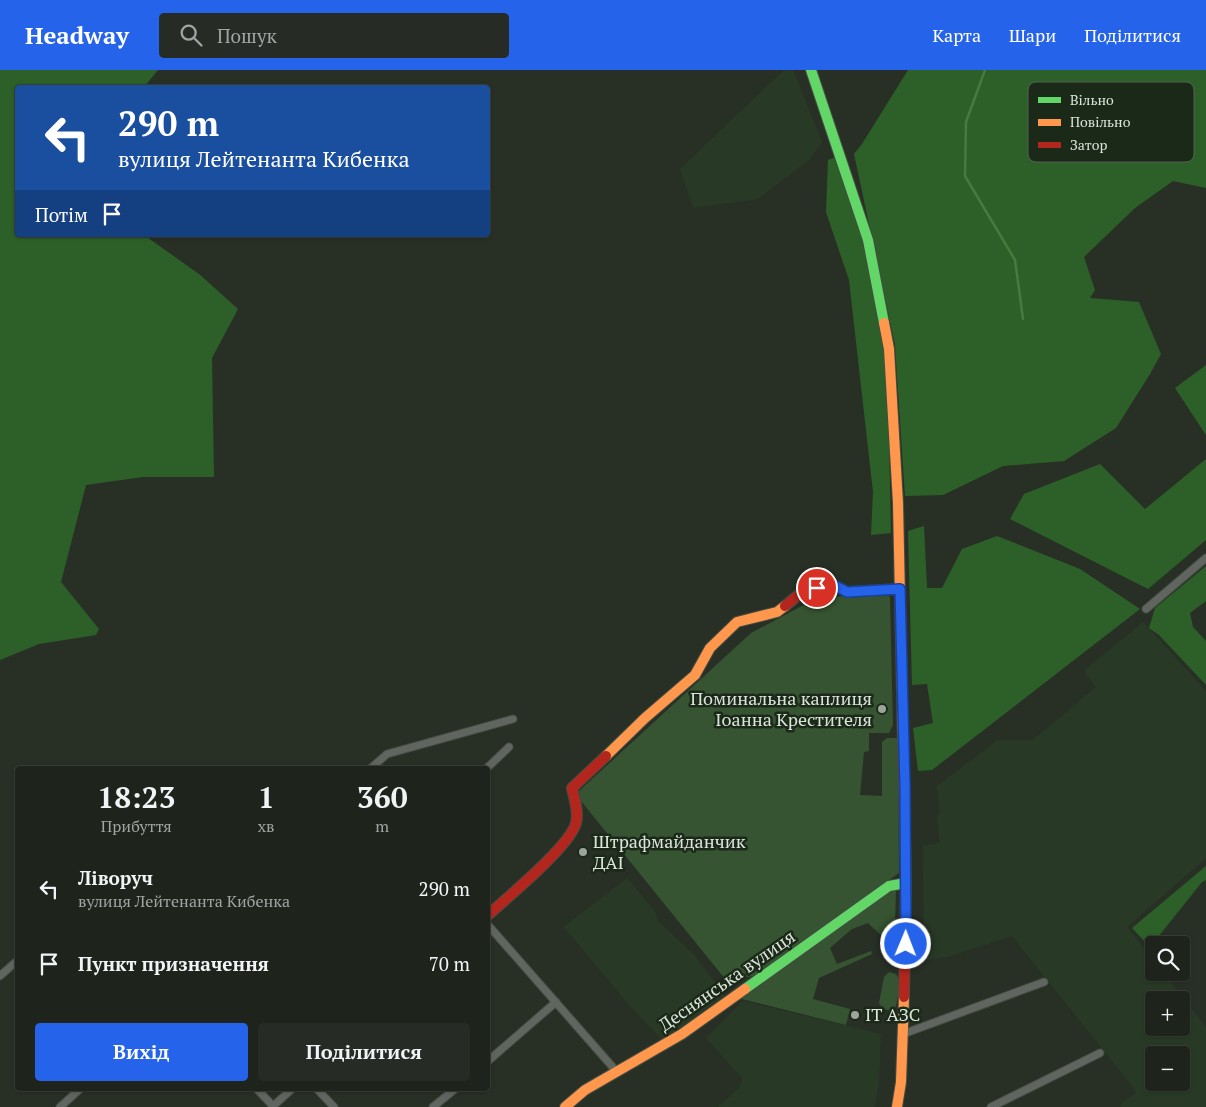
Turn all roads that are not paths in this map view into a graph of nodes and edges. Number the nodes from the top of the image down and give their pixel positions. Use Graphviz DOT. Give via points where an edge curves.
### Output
graph roads {
  1 [pos="811,70"];
  2 [pos="1206,558"];
  3 [pos="900,589"];
  4 [pos="1146,609"];
  5 [pos="513,719"];
  6 [pos="509,747"];
  7 [pos="373,766"];
  8 [pos="489,766"];
  9 [pos="906,883"];
  10 [pos="490,913"];
  11 [pos="490,927"];
  12 [pos="15,963"];
  13 [pos="0,976"];
  14 [pos="1044,982"];
  15 [pos="556,1002"];
  16 [pos="903,1034"];
  17 [pos="1100,1053"];
  18 [pos="490,1059"];
  19 [pos="617,1072"];
  20 [pos="78,1091"];
  21 [pos="259,1091"];
  22 [pos="290,1091"];
  23 [pos="319,1091"];
  24 [pos="453,1091"];
  25 [pos="60,1107"];
  26 [pos="272,1107"];
  27 [pos="334,1107"];
  28 [pos="433,1107"];
  29 [pos="565,1107"];
  30 [pos="897,1107"];
  31 [pos="991,1107"];
  1 -- 3 [label="street" via="868,240 889,349"];
  2 -- 4 [label="street"];
  3 -- 9 [label="street"];
  3 -- 10 [label="street" via="847,592 832,584 802,592 777,612 737,622 710,648 695,675 572,788 576,823 569,835"];
  5 -- 7 [label="street" via="387,754"];
  6 -- 8 [label="street"];
  9 -- 16 [label="street"];
  9 -- 19 [label="street, Деснянська вулиця" via="889,886 682,1034"];
  11 -- 15 [label="street"];
  12 -- 13 [label="street"];
  14 -- 16 [label="street"];
  15 -- 18 [label="street"];
  15 -- 19 [label="street"];
  16 -- 30 [label="street"];
  17 -- 31 [label="street"];
  19 -- 29 [label="street, Деснянська вулиця" via="585,1090"];
  20 -- 25 [label="street"];
  21 -- 26 [label="street"];
  22 -- 26 [label="street"];
  23 -- 27 [label="street"];
  24 -- 28 [label="street"];
}
